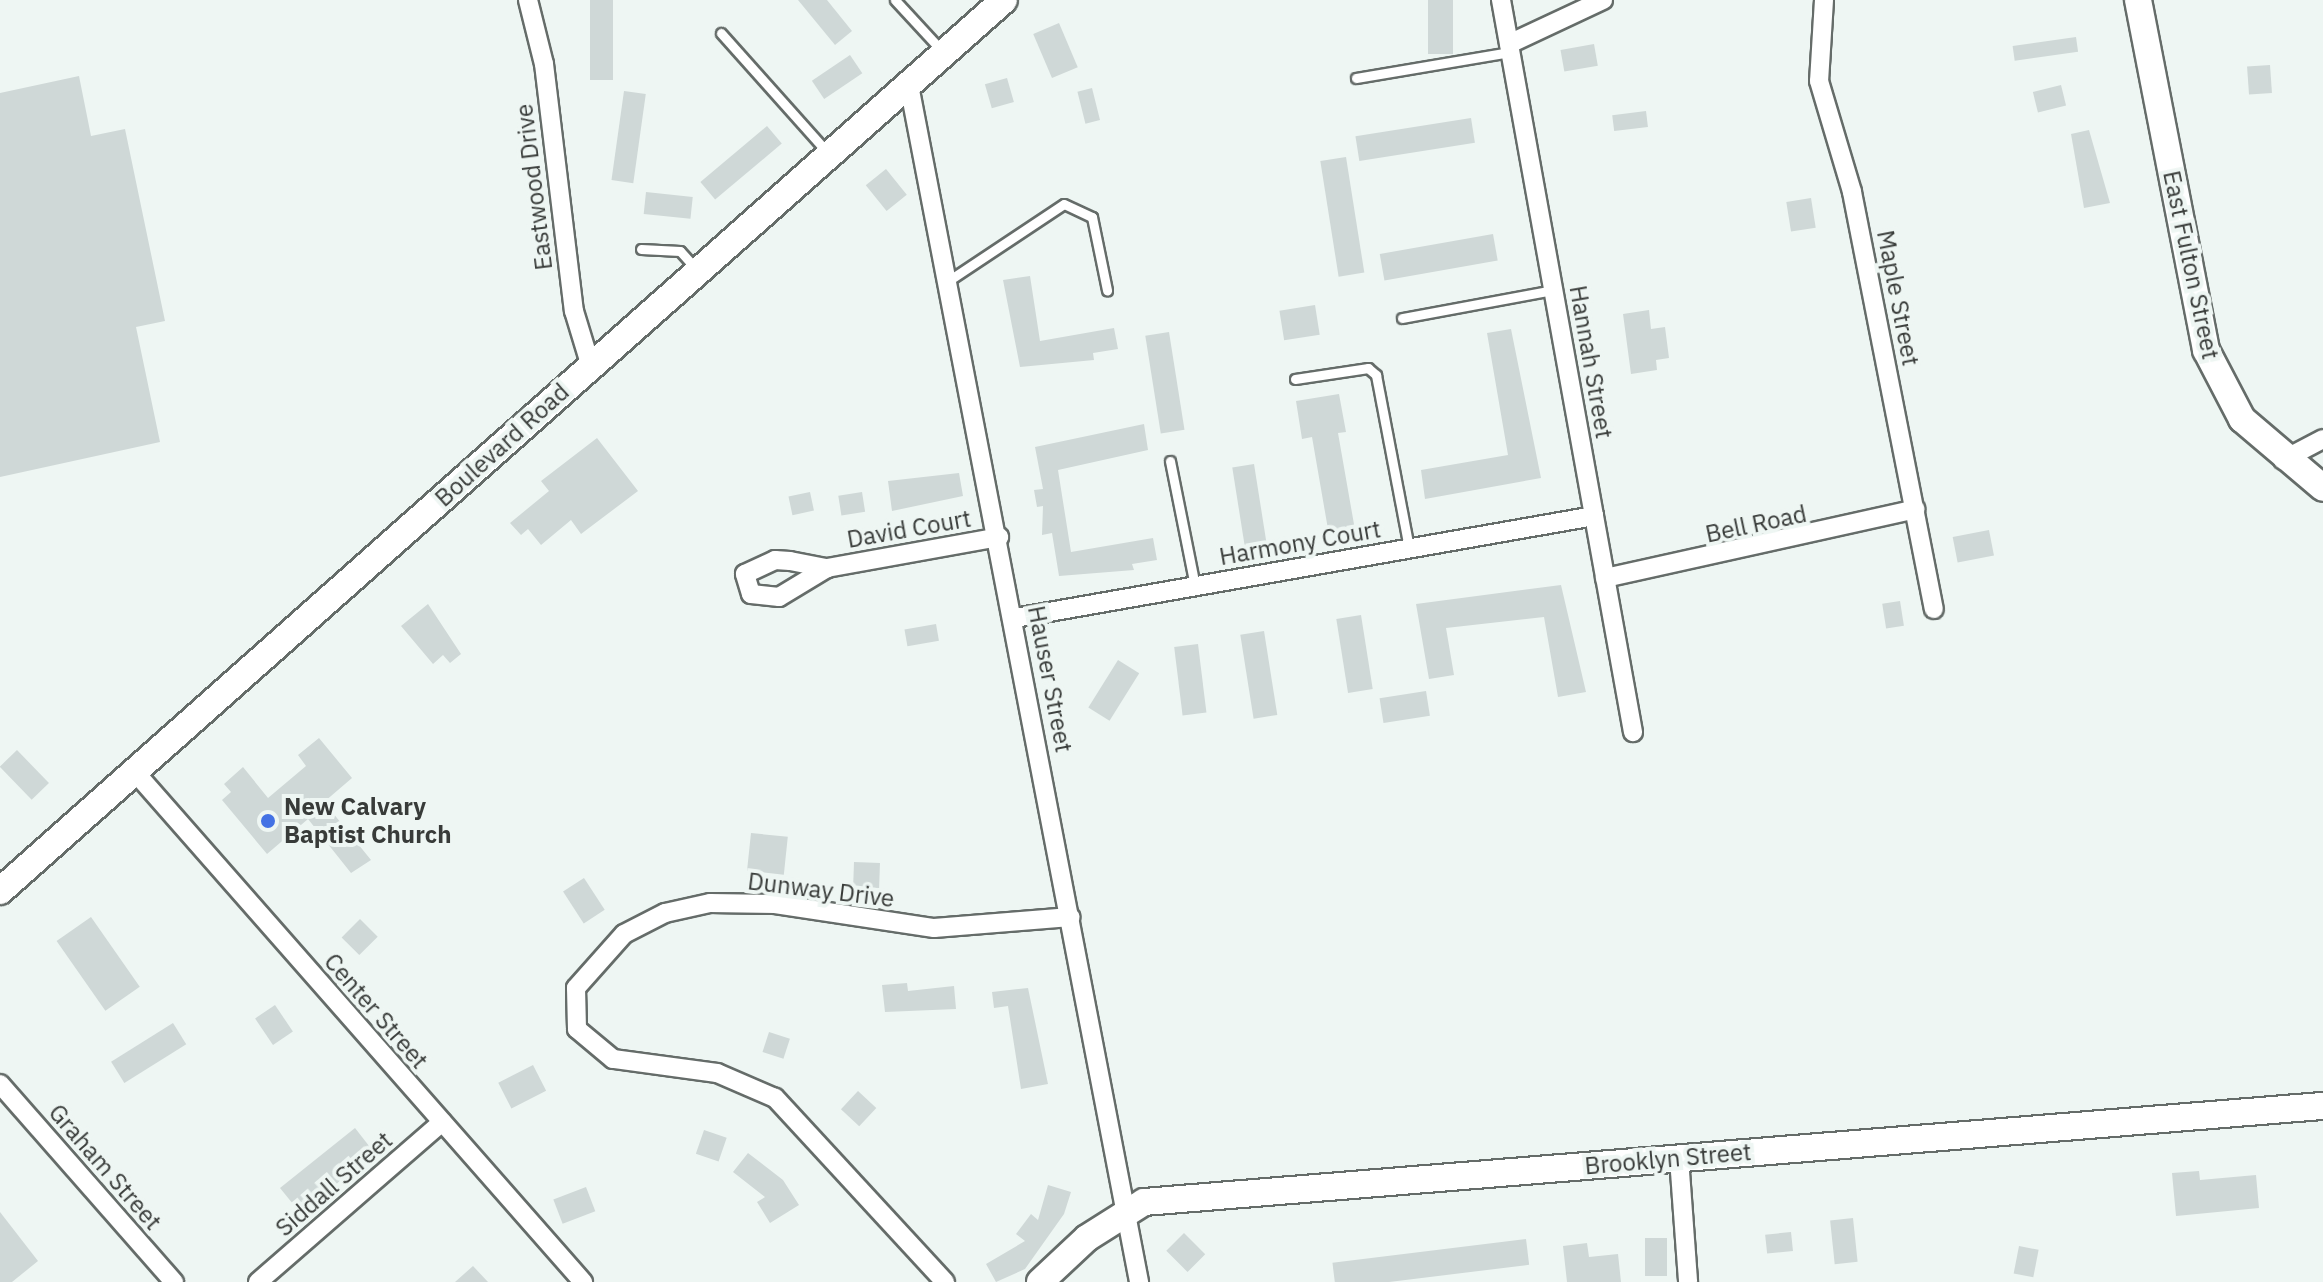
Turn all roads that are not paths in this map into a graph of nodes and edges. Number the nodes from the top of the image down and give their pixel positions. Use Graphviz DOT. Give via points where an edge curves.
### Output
graph roads {
  1 [pos="528,0"];
  2 [pos="895,0"];
  3 [pos="1004,0"];
  4 [pos="1501,0"];
  5 [pos="1603,0"];
  6 [pos="1824,0"];
  7 [pos="2138,0"];
  8 [pos="721,33"];
  9 [pos="1510,48"];
  10 [pos="944,54"];
  11 [pos="1356,78"];
  12 [pos="909,85"];
  13 [pos="830,155"];
  14 [pos="641,249"];
  15 [pos="698,272"];
  16 [pos="948,281"];
  17 [pos="1107,290"];
  18 [pos="1553,290"];
  19 [pos="1402,318"];
  20 [pos="591,367"];
  21 [pos="1295,379"];
  22 [pos="2323,439"];
  23 [pos="2283,460"];
  24 [pos="1170,461"];
  25 [pos="2323,488"];
  26 [pos="1915,509"];
  27 [pos="1594,516"];
  28 [pos="999,537"];
  29 [pos="1409,548"];
  30 [pos="827,568"];
  31 [pos="1605,578"];
  32 [pos="1195,586"];
  33 [pos="1934,609"];
  34 [pos="1015,618"];
  35 [pos="1633,732"];
  36 [pos="135,772"];
  37 [pos="0,891"];
  38 [pos="1071,917"];
  39 [pos="0,1084"];
  40 [pos="2323,1106"];
  41 [pos="442,1122"];
  42 [pos="1679,1158"];
  43 [pos="1127,1207"];
  44 [pos="174,1282"];
  45 [pos="258,1282"];
  46 [pos="583,1282"];
  47 [pos="945,1282"];
  48 [pos="1040,1282"];
  49 [pos="1139,1282"];
  50 [pos="1688,1282"];
  1 -- 20 [label="street, Eastwood Drive" via="544,64 574,311"];
  2 -- 10 [label="lane"];
  3 -- 10 [label="street, Boulevard Road"];
  4 -- 9 [label="street, Hannah Street"];
  5 -- 9 [label="street"];
  6 -- 26 [label="street, Maple Street" via="1827,31 1818,74 1852,192"];
  7 -- 23 [label="street, East Fulton Street" via="2206,350 2232,405"];
  8 -- 13 [label="lane"];
  9 -- 11 [label="lane"];
  9 -- 18 [label="street, Hannah Street"];
  10 -- 12 [label="street, Boulevard Road"];
  12 -- 13 [label="street, Boulevard Road"];
  12 -- 16 [label="street, Hauser Street"];
  13 -- 15 [label="street, Boulevard Road"];
  14 -- 15 [label="lane" via="680,251"];
  15 -- 20 [label="street, Boulevard Road"];
  16 -- 17 [label="lane" via="1064,204 1092,217"];
  16 -- 28 [label="street, Hauser Street"];
  18 -- 19 [label="lane"];
  18 -- 27 [label="street, Hannah Street"];
  20 -- 36 [label="street, Boulevard Road"];
  21 -- 29 [label="lane" via="1368,368 1376,375"];
  22 -- 23 [label="street"];
  23 -- 25 [label="street, East Fulton Street"];
  24 -- 32 [label="lane"];
  26 -- 31 [label="street, Bell Road"];
  26 -- 33 [label="street, Maple Street"];
  27 -- 29 [label="street, Harmony Court"];
  27 -- 31 [label="street, Hannah Street"];
  28 -- 30 [label="street, David Court"];
  28 -- 34 [label="street, Hauser Street"];
  29 -- 32 [label="street, Harmony Court"];
  31 -- 35 [label="street, Hannah Street"];
  32 -- 34 [label="street, Harmony Court"];
  34 -- 38 [label="street, Hauser Street"];
  36 -- 37 [label="street, Boulevard Road"];
  36 -- 41 [label="street, Center Street"];
  38 -- 43 [label="street, Hauser Street"];
  38 -- 47 [label="street, Dunway Drive" via="934,928 775,904 710,903 665,913 624,934 576,988 577,1029 613,1059 717,1073 775,1098"];
  39 -- 44 [label="street, Graham Street"];
  40 -- 42 [label="street, Brooklyn Street"];
  41 -- 45 [label="street, Siddall Street"];
  41 -- 46 [label="street, Center Street"];
  42 -- 43 [label="street, Brooklyn Street"];
  42 -- 50 [label="street"];
  43 -- 48 [label="street"];
  43 -- 49 [label="street, Hauser Street"];
}
